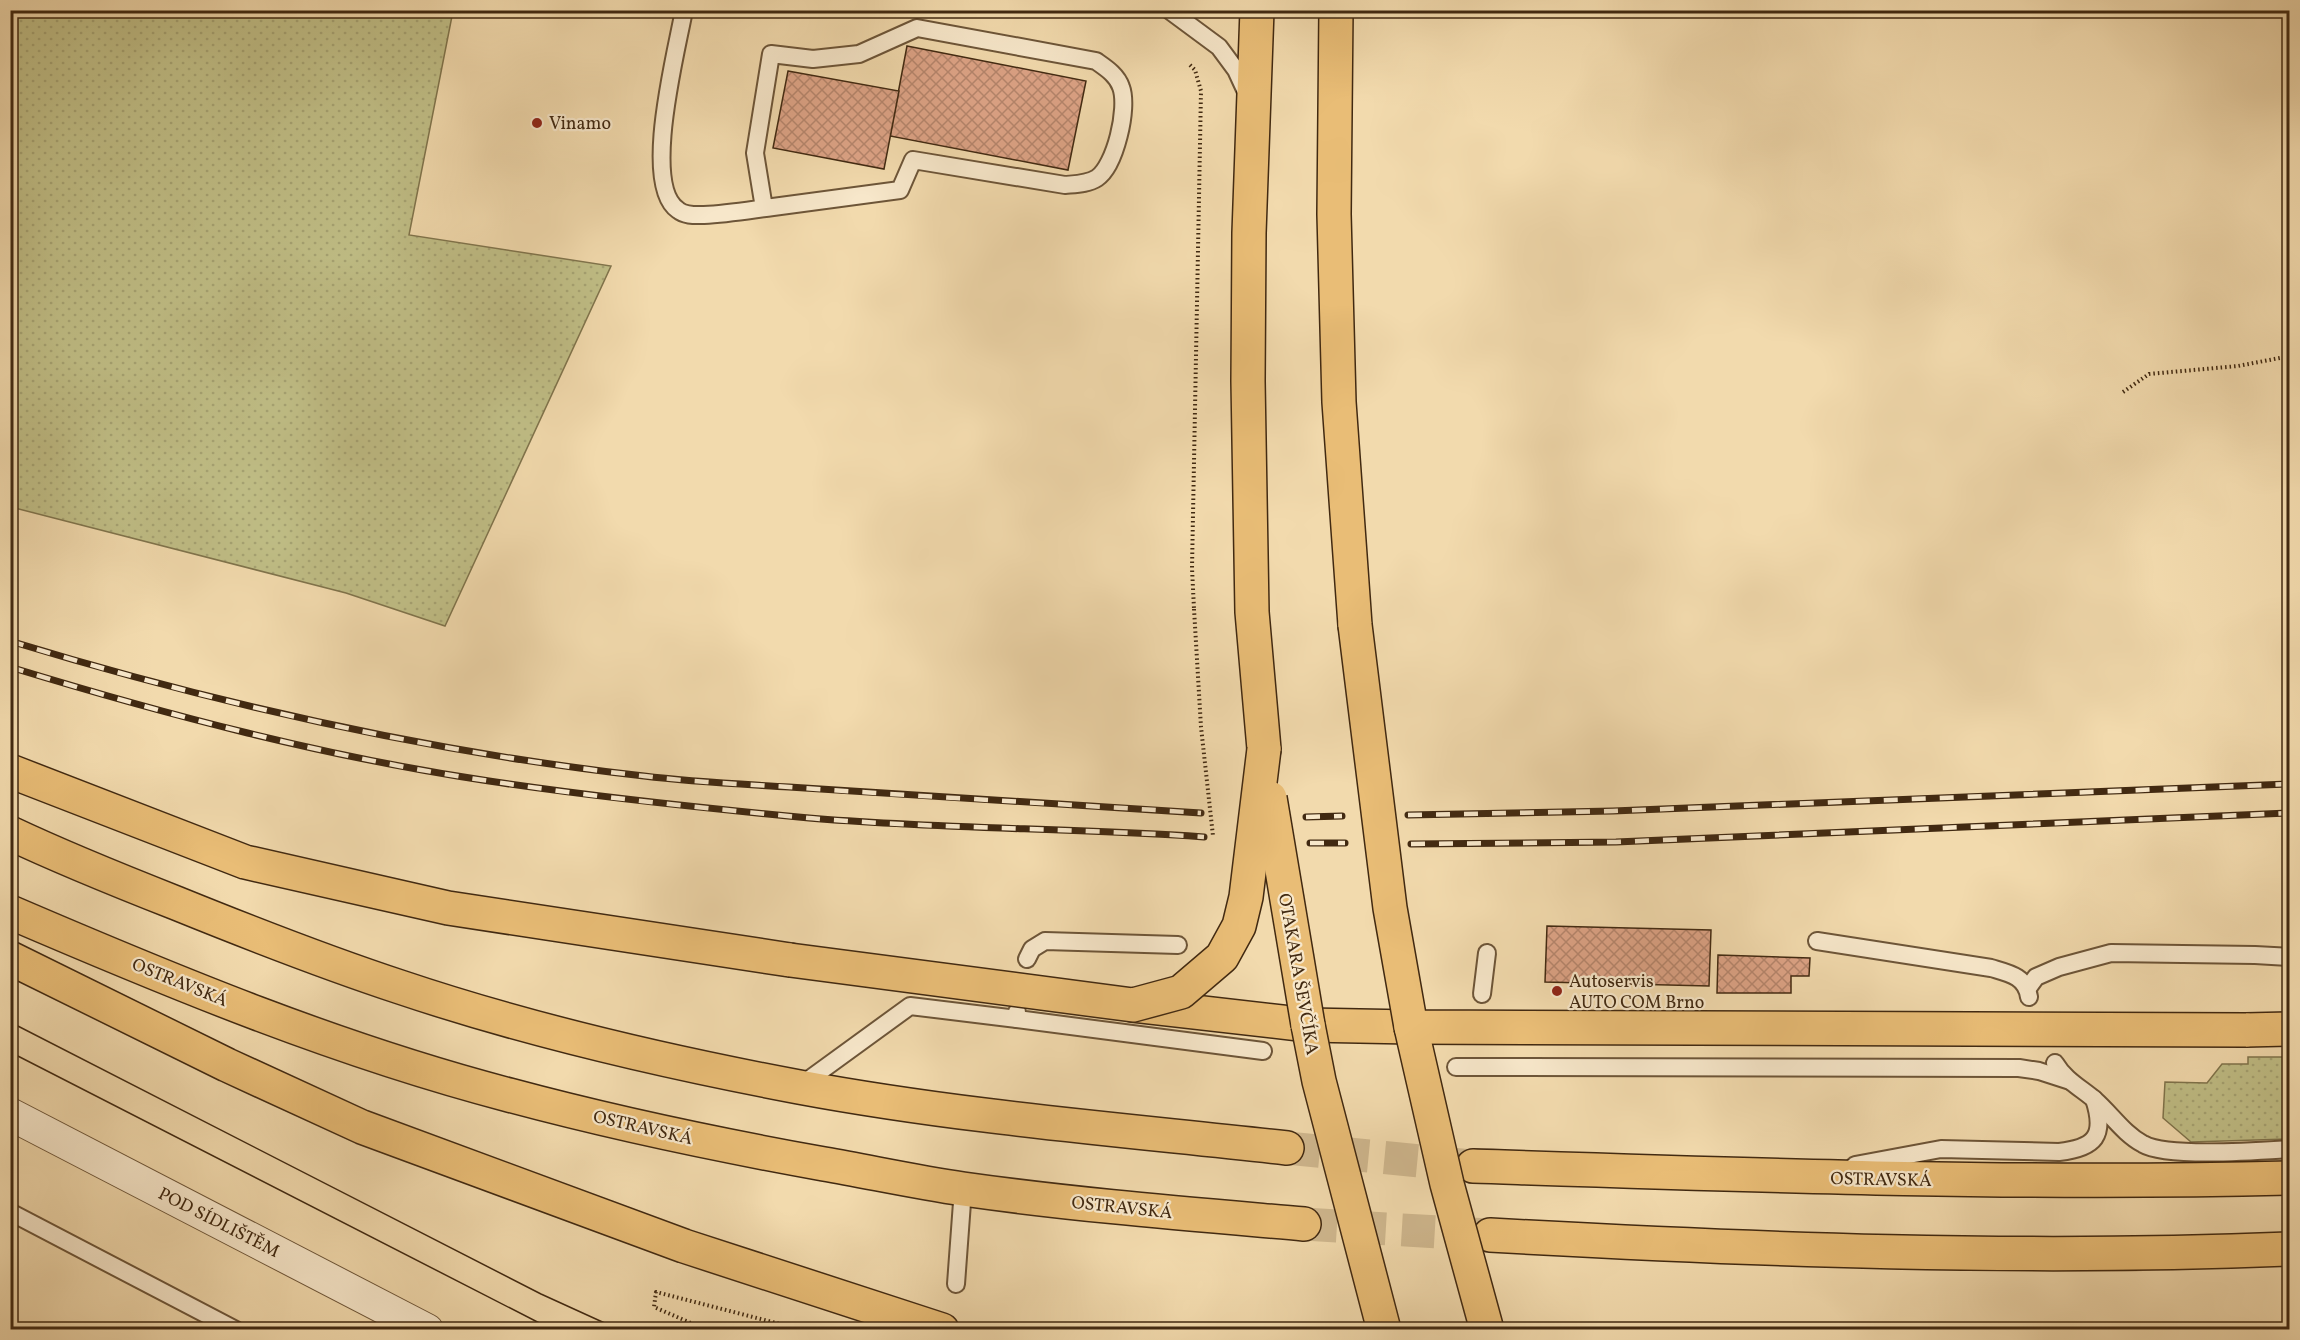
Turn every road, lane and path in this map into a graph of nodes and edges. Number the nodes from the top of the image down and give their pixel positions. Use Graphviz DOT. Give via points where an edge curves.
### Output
graph roads {
  1 [pos="684,10"];
  2 [pos="1169,10"];
  3 [pos="1257,10"];
  4 [pos="1336,10"];
  5 [pos="1190,25"];
  6 [pos="1253,106"];
  7 [pos="764,208"];
  8 [pos="2289,356"];
  9 [pos="2123,392"];
  10 [pos="1264,749"];
  11 [pos="10,771"];
  12 [pos="10,833"];
  13 [pos="1214,843"];
  14 [pos="10,912"];
  15 [pos="1817,941"];
  16 [pos="1178,945"];
  17 [pos="1487,953"];
  18 [pos="10,957"];
  19 [pos="2289,957"];
  20 [pos="1027,959"];
  21 [pos="1482,994"];
  22 [pos="1134,1005"];
  23 [pos="1308,1026"];
  24 [pos="1411,1027"];
  25 [pos="2289,1029"];
  26 [pos="1263,1051"];
  27 [pos="2055,1063"];
  28 [pos="1456,1067"];
  29 [pos="2070,1081"];
  30 [pos="799,1087"];
  31 [pos="2094,1099"];
  32 [pos="10,1114"];
  33 [pos="1287,1148"];
  34 [pos="2289,1149"];
  35 [pos="1473,1166"];
  36 [pos="1796,1177"];
  37 [pos="2289,1178"];
  38 [pos="963,1189"];
  39 [pos="10,1212"];
  40 [pos="1304,1224"];
  41 [pos="1490,1235"];
  42 [pos="2289,1249"];
  43 [pos="956,1284"];
  44 [pos="395,1322"];
  45 [pos="236,1329"];
  46 [pos="427,1329"];
  47 [pos="707,1329"];
  48 [pos="803,1329"];
  49 [pos="942,1329"];
  50 [pos="1384,1329"];
  51 [pos="1487,1329"];
  1 -- 7 [label="lane" via="660,152 667,194 676,210 687,214"];
  2 -- 5 [label="lane"];
  3 -- 6 [label="main road, OTAKARA ŠEVČÍKA"];
  4 -- 24 [label="main road, bridge" via="1334,214 1339,402 1354,625 1390,908"];
  5 -- 6 [label="lane" via="1219,47 1236,70"];
  5 -- 13 [label="path, bridge" via="1173,46 1195,70 1201,91 1192,557 1201,727"];
  6 -- 10 [label="main road, OTAKARA ŠEVČÍKA" via="1248,381 1252,612"];
  7 -- 7 [label="lane" via="755,153 771,54 813,59 859,54 917,28 1096,61 1112,72 1121,87 1124,105 1114,153 1096,179 1065,185 913,160 900,190"];
  8 -- 9 [label="path" via="2238,366 2149,374"];
  10 -- 22 [label="main road, bridge" via="1239,926 1222,957 1181,992"];
  10 -- 23 [label="main road, OTAKARA ŠEVČÍKA, bridge" via="1273,825"];
  11 -- 22 [label="main road, bridge" via="245,862 448,908 790,960"];
  12 -- 30 [label="main road" via="283,946 402,988 604,1045"];
  14 -- 38 [label="main road, OSTRAVSKÁ" via="204,993 408,1066 647,1130"];
  15 -- 19 [label="lane" via="1991,968 2016,976 2028,992 2036,977 2111,953"];
  16 -- 20 [label="lane" via="1045,941 1032,949"];
  17 -- 21 [label="lane"];
  18 -- 49 [label="main road" via="362,1127 684,1246"];
  22 -- 23 [label="main road, bridge"];
  23 -- 24 [label="main road"];
  23 -- 50 [label="main road, OTAKARA ŠEVČÍKA, bridge"];
  24 -- 25 [label="main road, bridge"];
  24 -- 51 [label="main road, bridge" via="1447,1184"];
  26 -- 30 [label="lane" via="1017,1015 910,1006"];
  27 -- 29 [label="lane"];
  28 -- 29 [label="lane" via="1482,1064 2019,1068"];
  29 -- 31 [label="lane"];
  30 -- 33 [label="main road" via="932,1108"];
  31 -- 34 [label="lane" via="2134,1138 2156,1150"];
  31 -- 36 [label="lane" via="2100,1123 2097,1136 2078,1150 1941,1149"];
  32 -- 44 [label="street, POD SÍDLIŠTĚM"];
  35 -- 36 [label="main road, OSTRAVSKÁ"];
  36 -- 37 [label="main road, OSTRAVSKÁ" via="2119,1182"];
  38 -- 40 [label="main road, OSTRAVSKÁ"];
  38 -- 43 [label="lane"];
  39 -- 45 [label="lane"];
  41 -- 42 [label="main road" via="1962,1255"];
  44 -- 46 [label="street, POD SÍDLIŠTĚM"];
  47 -- 48 [label="path" via="654,1307 656,1292"];
}
